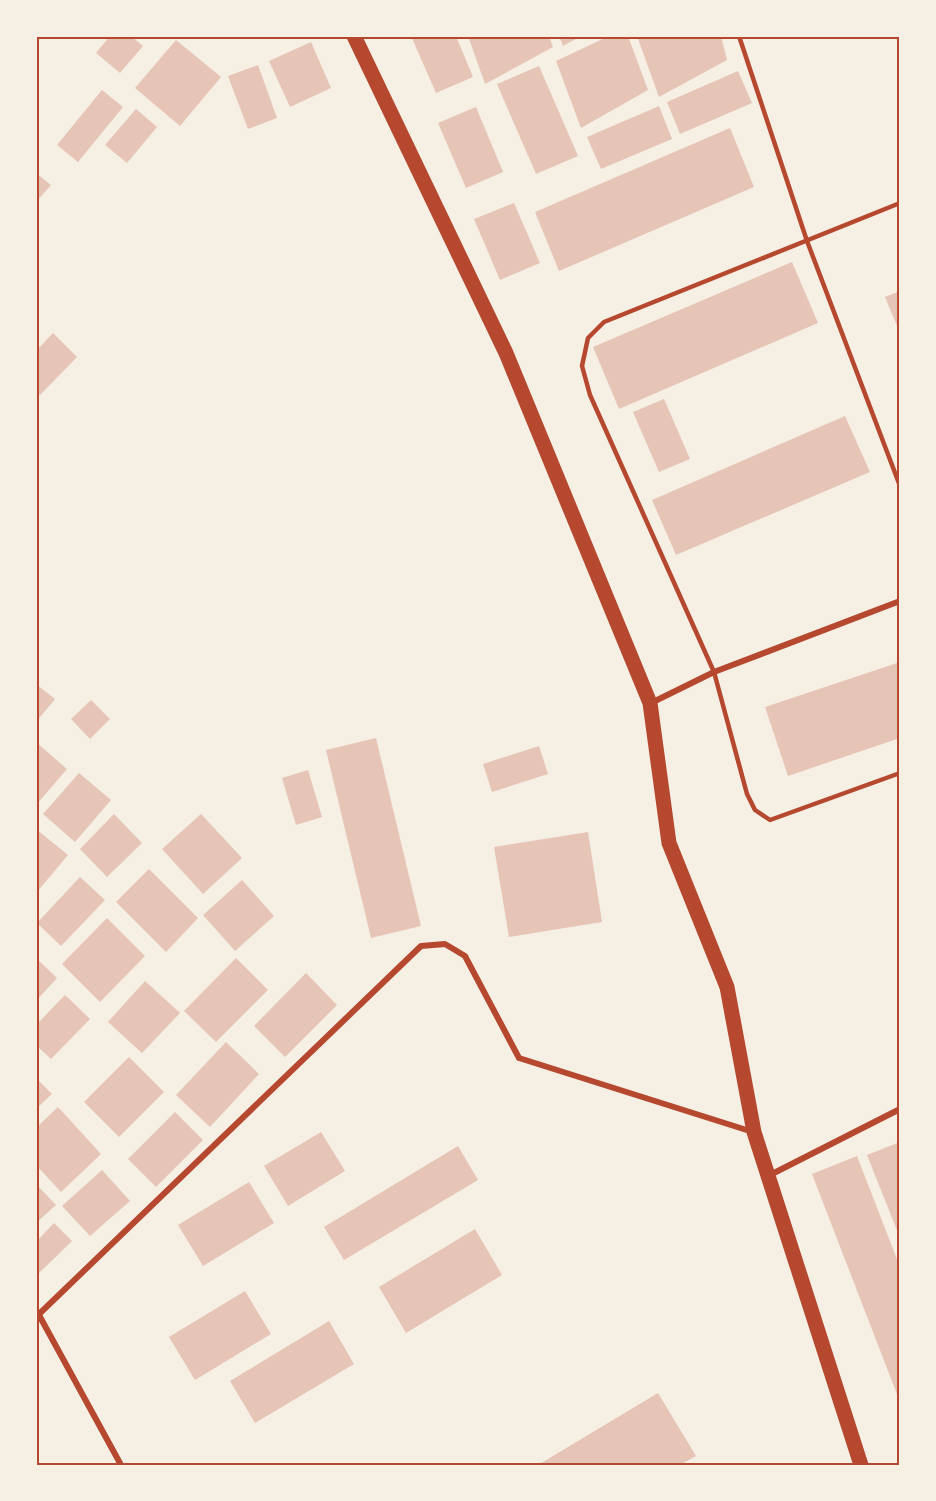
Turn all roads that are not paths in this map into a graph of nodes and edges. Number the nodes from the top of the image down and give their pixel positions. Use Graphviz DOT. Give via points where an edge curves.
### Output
graph roads {
  1 [pos="354,36"];
  2 [pos="739,36"];
  3 [pos="900,203"];
  4 [pos="807,241"];
  5 [pos="900,486"];
  6 [pos="900,602"];
  7 [pos="714,672"];
  8 [pos="650,703"];
  9 [pos="900,773"];
  10 [pos="900,1109"];
  11 [pos="753,1132"];
  12 [pos="767,1177"];
  13 [pos="38,1316"];
  14 [pos="121,1465"];
  15 [pos="861,1465"];
  1 -- 8 [label="main road" via="506,353"];
  2 -- 4 [label="lane"];
  3 -- 4 [label="lane"];
  4 -- 5 [label="lane"];
  4 -- 7 [label="lane" via="604,322 588,338 582,366 590,395"];
  6 -- 7 [label="street"];
  7 -- 8 [label="street"];
  7 -- 9 [label="lane" via="747,794 755,810 770,820"];
  8 -- 11 [label="main road" via="669,843 727,987"];
  10 -- 12 [label="street"];
  11 -- 12 [label="main road"];
  11 -- 13 [label="street" via="519,1058 465,956 445,944 421,946"];
  12 -- 15 [label="main road"];
  13 -- 14 [label="street"];
}
